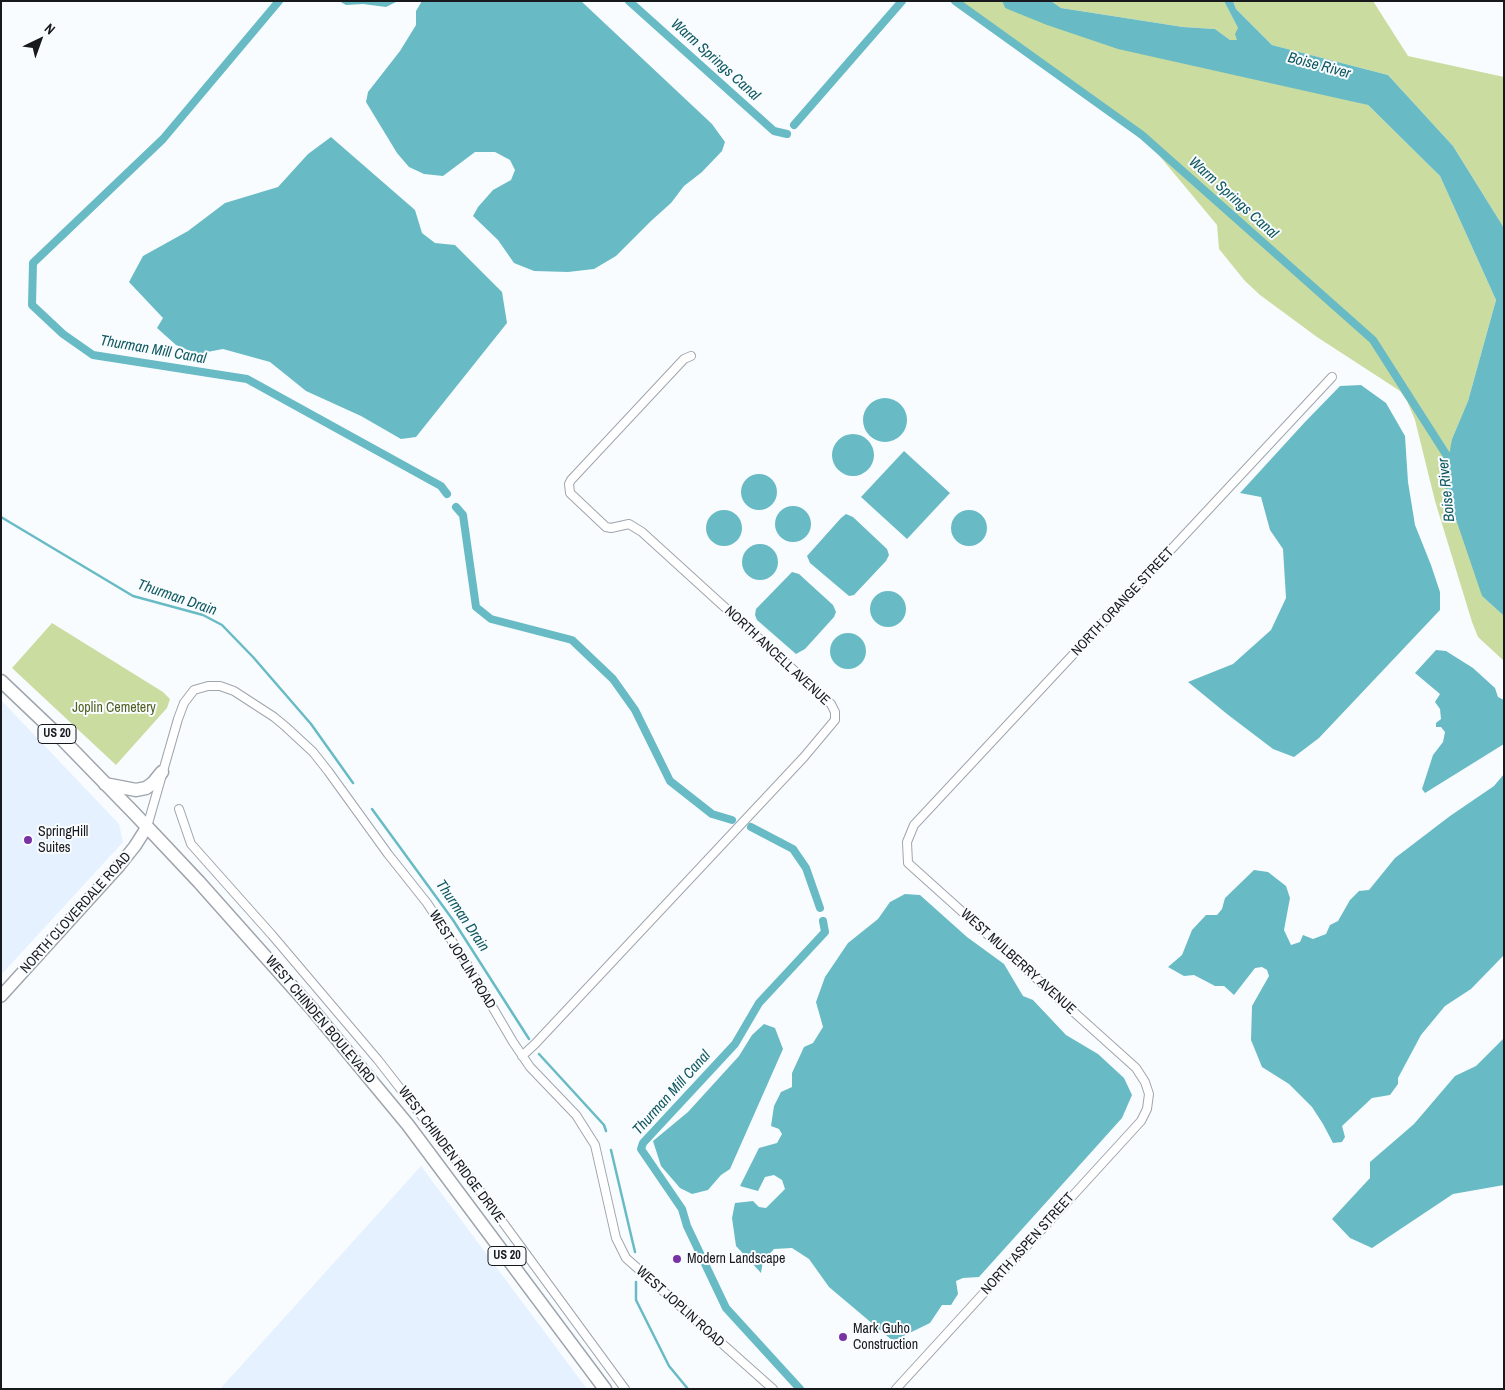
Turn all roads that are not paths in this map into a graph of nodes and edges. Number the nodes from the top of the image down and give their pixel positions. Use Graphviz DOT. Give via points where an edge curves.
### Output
graph roads {
  1 [pos="691,356"];
  2 [pos="1332,377"];
  3 [pos="1,681"];
  4 [pos="162,772"];
  5 [pos="105,784"];
  6 [pos="179,809"];
  7 [pos="914,825"];
  8 [pos="148,827"];
  9 [pos="1,996"];
  10 [pos="522,1056"];
  11 [pos="1149,1094"];
  12 [pos="605,1389"];
  13 [pos="625,1389"];
  14 [pos="773,1389"];
  15 [pos="896,1389"];
  1 -- 10 [label="street, NORTH ANCELL AVENUE" via="684,359 572,480 570,493 606,527 629,524 642,532 831,704 836,712 835,720 804,757"];
  2 -- 7 [label="street, NORTH ORANGE STREET"];
  3 -- 5 [label="main road, WEST CHINDEN BOULEVARD / US 20"];
  4 -- 5 [label="main road" via="146,788 136,790"];
  4 -- 8 [label="street, WEST JOPLIN ROAD"];
  4 -- 10 [label="street, WEST JOPLIN ROAD" via="180,711 194,690 220,686 234,691 274,717 313,752 427,903"];
  5 -- 8 [label="main road, WEST CHINDEN BOULEVARD"];
  6 -- 13 [label="street, WEST CHINDEN RIDGE DRIVE" via="191,844 378,1060 471,1179"];
  7 -- 11 [label="street, WEST MULBERRY AVENUE" via="907,842 908,863 1136,1068"];
  8 -- 9 [label="main road, NORTH CLOVERDALE ROAD" via="119,866"];
  8 -- 12 [label="main road, WEST CHINDEN BOULEVARD / US 20" via="358,1063"];
  10 -- 14 [label="street, WEST JOPLIN ROAD" via="576,1115 595,1145 616,1238 626,1258"];
  11 -- 15 [label="street, NORTH ASPEN STREET" via="1141,1121"];
}
